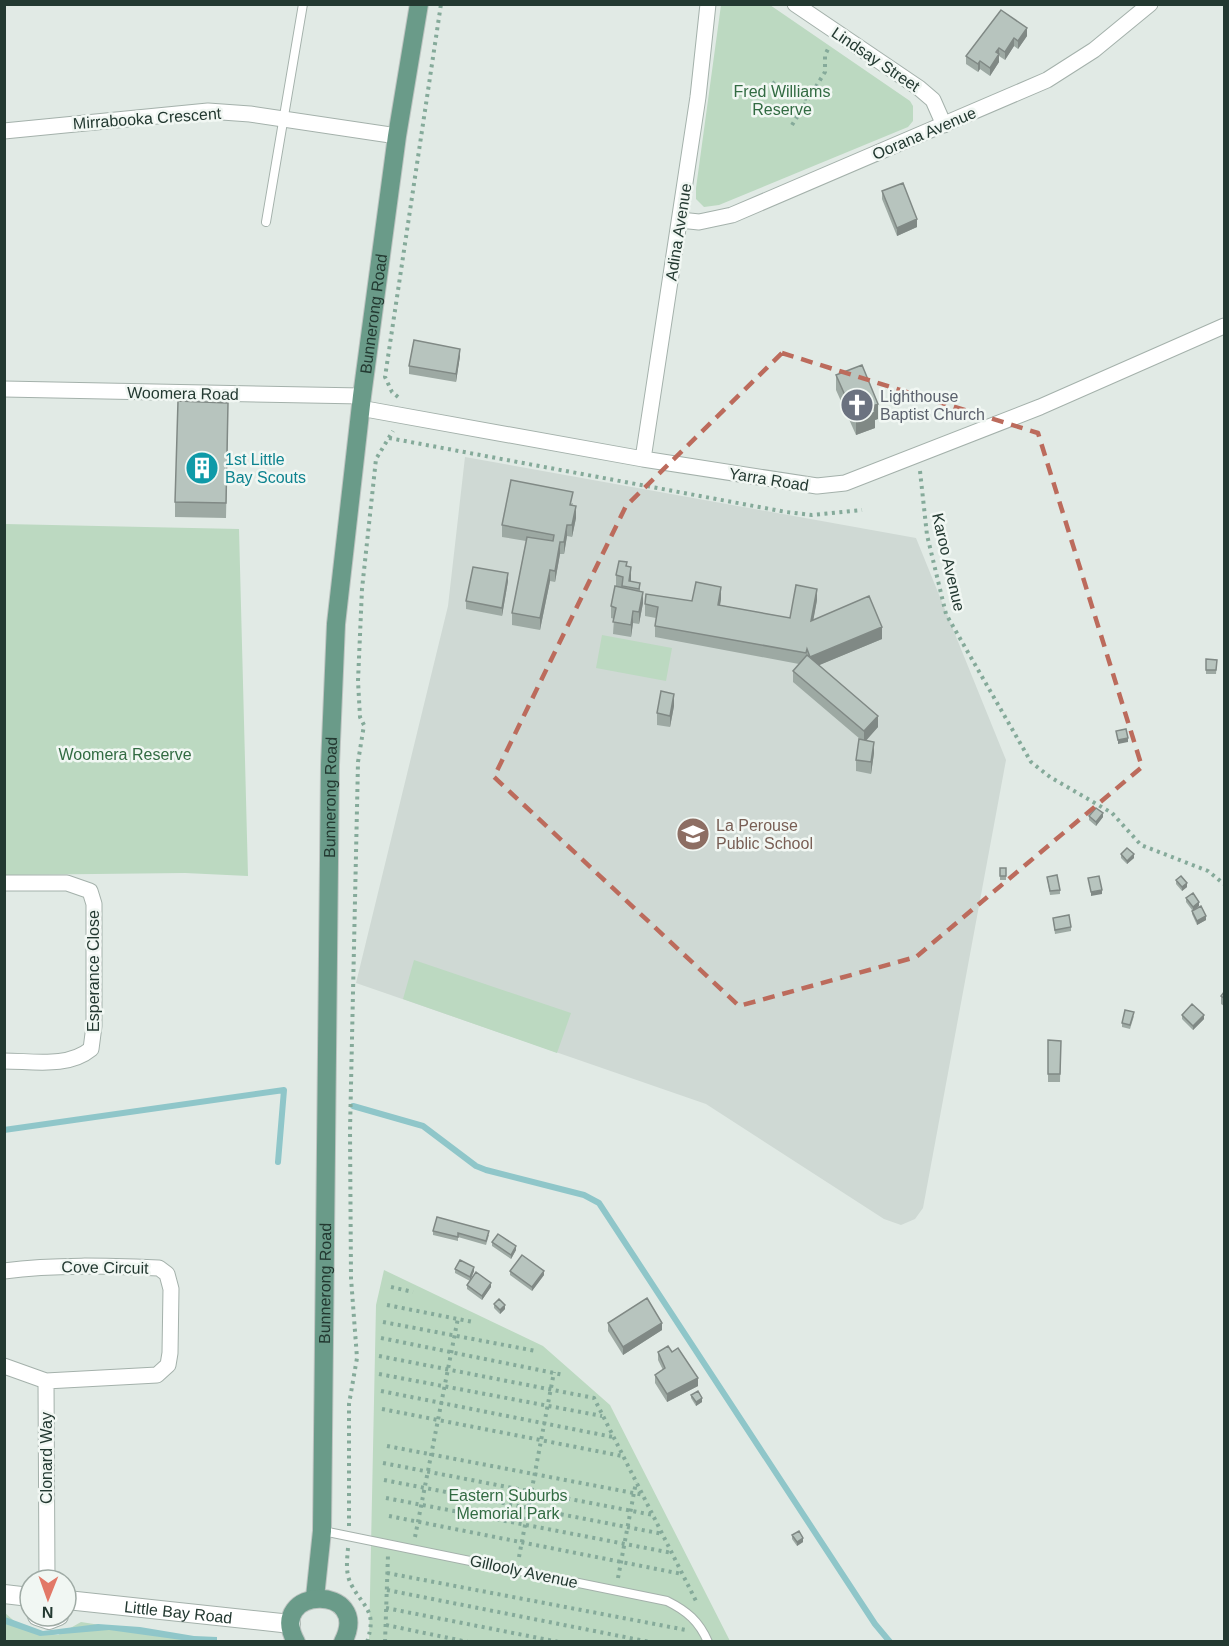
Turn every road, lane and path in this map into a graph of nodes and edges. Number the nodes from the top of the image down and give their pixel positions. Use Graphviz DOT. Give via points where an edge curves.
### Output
graph roads {
  1 [pos="303,4"];
  2 [pos="419,4"];
  3 [pos="441,4"];
  4 [pos="708,4"];
  5 [pos="795,4"];
  6 [pos="1150,4"];
  7 [pos="839,34"];
  8 [pos="772,82"];
  9 [pos="809,99"];
  10 [pos="285,119"];
  11 [pos="792,125"];
  12 [pos="944,125"];
  13 [pos="4,131"];
  14 [pos="397,136"];
  15 [pos="680,220"];
  16 [pos="266,222"];
  17 [pos="1224,326"];
  18 [pos="4,389"];
  19 [pos="361,402"];
  20 [pos="395,414"];
  21 [pos="389,438"];
  22 [pos="918,454"];
  23 [pos="643,459"];
  24 [pos="862,510"];
  25 [pos="4,883"];
  26 [pos="1224,884"];
  27 [pos="4,1061"];
  28 [pos="4,1271"];
  29 [pos="391,1287"];
  30 [pos="413,1292"];
  31 [pos="387,1305"];
  32 [pos="458,1318"];
  33 [pos="383,1322"];
  34 [pos="473,1322"];
  35 [pos="455,1336"];
  36 [pos="381,1338"];
  37 [pos="536,1351"];
  38 [pos="452,1352"];
  39 [pos="379,1356"];
  40 [pos="4,1366"];
  41 [pos="448,1369"];
  42 [pos="554,1372"];
  43 [pos="379,1374"];
  44 [pos="564,1374"];
  45 [pos="46,1381"];
  46 [pos="445,1386"];
  47 [pos="551,1389"];
  48 [pos="381,1391"];
  49 [pos="442,1404"];
  50 [pos="547,1406"];
  51 [pos="382,1410"];
  52 [pos="603,1416"];
  53 [pos="438,1420"];
  54 [pos="544,1423"];
  55 [pos="613,1437"];
  56 [pos="541,1440"];
  57 [pos="387,1446"];
  58 [pos="432,1455"];
  59 [pos="623,1456"];
  60 [pos="382,1463"];
  61 [pos="428,1472"];
  62 [pos="534,1474"];
  63 [pos="384,1480"];
  64 [pos="636,1482"];
  65 [pos="425,1488"];
  66 [pos="531,1492"];
  67 [pos="634,1494"];
  68 [pos="644,1495"];
  69 [pos="386,1498"];
  70 [pos="422,1505"];
  71 [pos="528,1508"];
  72 [pos="631,1511"];
  73 [pos="653,1515"];
  74 [pos="389,1516"];
  75 [pos="418,1522"];
  76 [pos="525,1524"];
  77 [pos="628,1528"];
  78 [pos="322,1531"];
  79 [pos="664,1534"];
  80 [pos="349,1535"];
  81 [pos="415,1537"];
  82 [pos="521,1542"];
  83 [pos="625,1544"];
  84 [pos="673,1553"];
  85 [pos="400,1557"];
  86 [pos="519,1557"];
  87 [pos="622,1562"];
  88 [pos="47,1568"];
  89 [pos="387,1573"];
  90 [pos="683,1574"];
  91 [pos="618,1578"];
  92 [pos="387,1590"];
  93 [pos="315,1597"];
  94 [pos="78,1600"];
  95 [pos="386,1608"];
  96 [pos="702,1613"];
  97 [pos="684,1625"];
  98 [pos="386,1626"];
  99 [pos="687,1630"];
  100 [pos="294,1633"];
  101 [pos="690,1636"];
  102 [pos="343,1641"];
  103 [pos="367,1641"];
  104 [pos="385,1641"];
  105 [pos="468,1641"];
  106 [pos="559,1641"];
  107 [pos="650,1641"];
  108 [pos="708,1641"];
  1 -- 10 [label="lane"];
  2 -- 14 [label="main road, Bunnerong Road"];
  3 -- 20 [label="path" via="385,377 399,398"];
  4 -- 15 [label="street, Adina Avenue"];
  5 -- 7 [label="street, Lindsay Street"];
  6 -- 12 [label="street, Oorana Avenue" via="1073,66"];
  7 -- 9 [label="path" via="825,55 825,72"];
  7 -- 12 [label="street, Lindsay Street" via="933,100"];
  8 -- 9 [label="path" via="786,95"];
  9 -- 11 [label="path"];
  10 -- 13 [label="street, Mirrabooka Crescent" via="208,111"];
  10 -- 14 [label="street, Mirrabooka Crescent"];
  10 -- 16 [label="lane"];
  12 -- 15 [label="street, Oorana Avenue" via="732,215 699,222"];
  14 -- 19 [label="main road, Bunnerong Road"];
  15 -- 23 [label="street, Adina Avenue"];
  17 -- 22 [label="street, Yarra Road" via="1041,407"];
  18 -- 19 [label="street, Woomera Road"];
  19 -- 20 [label="street, Yarra Road"];
  19 -- 78 [label="main road, Bunnerong Road" via="336,624 330,765"];
  20 -- 21 [label="path"];
  20 -- 23 [label="street, Yarra Road"];
  21 -- 24 [label="path" via="786,512 812,515"];
  21 -- 80 [label="path" via="376,459 362,589 358,681 364,725 358,762 350,1131 351,1278 357,1358 349,1404"];
  22 -- 23 [label="street, Yarra Road" via="845,483 817,486"];
  22 -- 26 [label="path, Karoo Avenue" via="927,535 946,615 1031,762 1112,813 1141,844 1208,871"];
  25 -- 27 [label="street, Esperance Close" via="67,883 90,891 94,903 94,1026 91,1049 81,1058 65,1062"];
  28 -- 45 [label="street, Cove Circuit" via="90,1265 159,1268 167,1274 171,1289 170,1353 168,1365 157,1375"];
  29 -- 30 [label="path"];
  31 -- 32 [label="path"];
  32 -- 34 [label="path"];
  32 -- 35 [label="path"];
  33 -- 35 [label="path"];
  35 -- 37 [label="path"];
  35 -- 38 [label="path"];
  36 -- 38 [label="path"];
  38 -- 41 [label="path"];
  38 -- 42 [label="path"];
  39 -- 41 [label="path"];
  40 -- 45 [label="street"];
  41 -- 46 [label="path"];
  41 -- 47 [label="path"];
  42 -- 44 [label="path"];
  42 -- 47 [label="path"];
  43 -- 46 [label="path"];
  45 -- 88 [label="street, Clonard Way"];
  46 -- 49 [label="path"];
  46 -- 50 [label="path"];
  47 -- 50 [label="path"];
  47 -- 52 [label="path" via="594,1398"];
  48 -- 49 [label="path"];
  49 -- 53 [label="path"];
  49 -- 54 [label="path"];
  50 -- 52 [label="path"];
  50 -- 54 [label="path"];
  51 -- 53 [label="path"];
  52 -- 55 [label="path"];
  53 -- 56 [label="path"];
  53 -- 58 [label="path"];
  54 -- 55 [label="path"];
  54 -- 56 [label="path"];
  55 -- 59 [label="path"];
  56 -- 59 [label="path"];
  56 -- 62 [label="path"];
  57 -- 58 [label="path"];
  58 -- 61 [label="path"];
  58 -- 62 [label="path"];
  59 -- 64 [label="path"];
  60 -- 61 [label="path"];
  61 -- 65 [label="path"];
  61 -- 66 [label="path"];
  62 -- 66 [label="path"];
  62 -- 67 [label="path"];
  63 -- 65 [label="path"];
  64 -- 67 [label="path"];
  64 -- 68 [label="path"];
  65 -- 70 [label="path"];
  65 -- 71 [label="path"];
  66 -- 71 [label="path"];
  66 -- 72 [label="path"];
  67 -- 68 [label="path"];
  67 -- 72 [label="path"];
  68 -- 73 [label="path"];
  69 -- 70 [label="path"];
  70 -- 75 [label="path"];
  70 -- 76 [label="path"];
  71 -- 76 [label="path"];
  71 -- 77 [label="path"];
  72 -- 73 [label="path"];
  72 -- 77 [label="path"];
  73 -- 79 [label="path"];
  74 -- 75 [label="path"];
  75 -- 81 [label="path"];
  75 -- 82 [label="path"];
  76 -- 82 [label="path"];
  76 -- 83 [label="path"];
  77 -- 79 [label="path"];
  77 -- 83 [label="path"];
  78 -- 80 [label="lane, Gillooly Avenue"];
  78 -- 93 [label="main road, Bunnerong Road"];
  79 -- 84 [label="path"];
  80 -- 103 [label="path" via="347,1571 371,1614"];
  80 -- 108 [label="lane, Gillooly Avenue" via="667,1601 685,1610 701,1626"];
  82 -- 86 [label="path"];
  82 -- 87 [label="path"];
  83 -- 84 [label="path"];
  83 -- 87 [label="path"];
  84 -- 90 [label="path"];
  85 -- 89 [label="path" via="388,1555"];
  87 -- 90 [label="path"];
  87 -- 91 [label="path"];
  89 -- 92 [label="path"];
  89 -- 99 [label="path"];
  90 -- 96 [label="path"];
  92 -- 95 [label="path"];
  92 -- 107 [label="path"];
  93 -- 100 [label="main road" via="296,1610"];
  93 -- 102 [label="main road" via="333,1600 346,1614"];
  94 -- 100 [label="street, Little Bay Road"];
  95 -- 98 [label="path"];
  95 -- 106 [label="path"];
  97 -- 99 [label="path"];
  98 -- 104 [label="path"];
  98 -- 105 [label="path"];
  99 -- 101 [label="path"];
}
